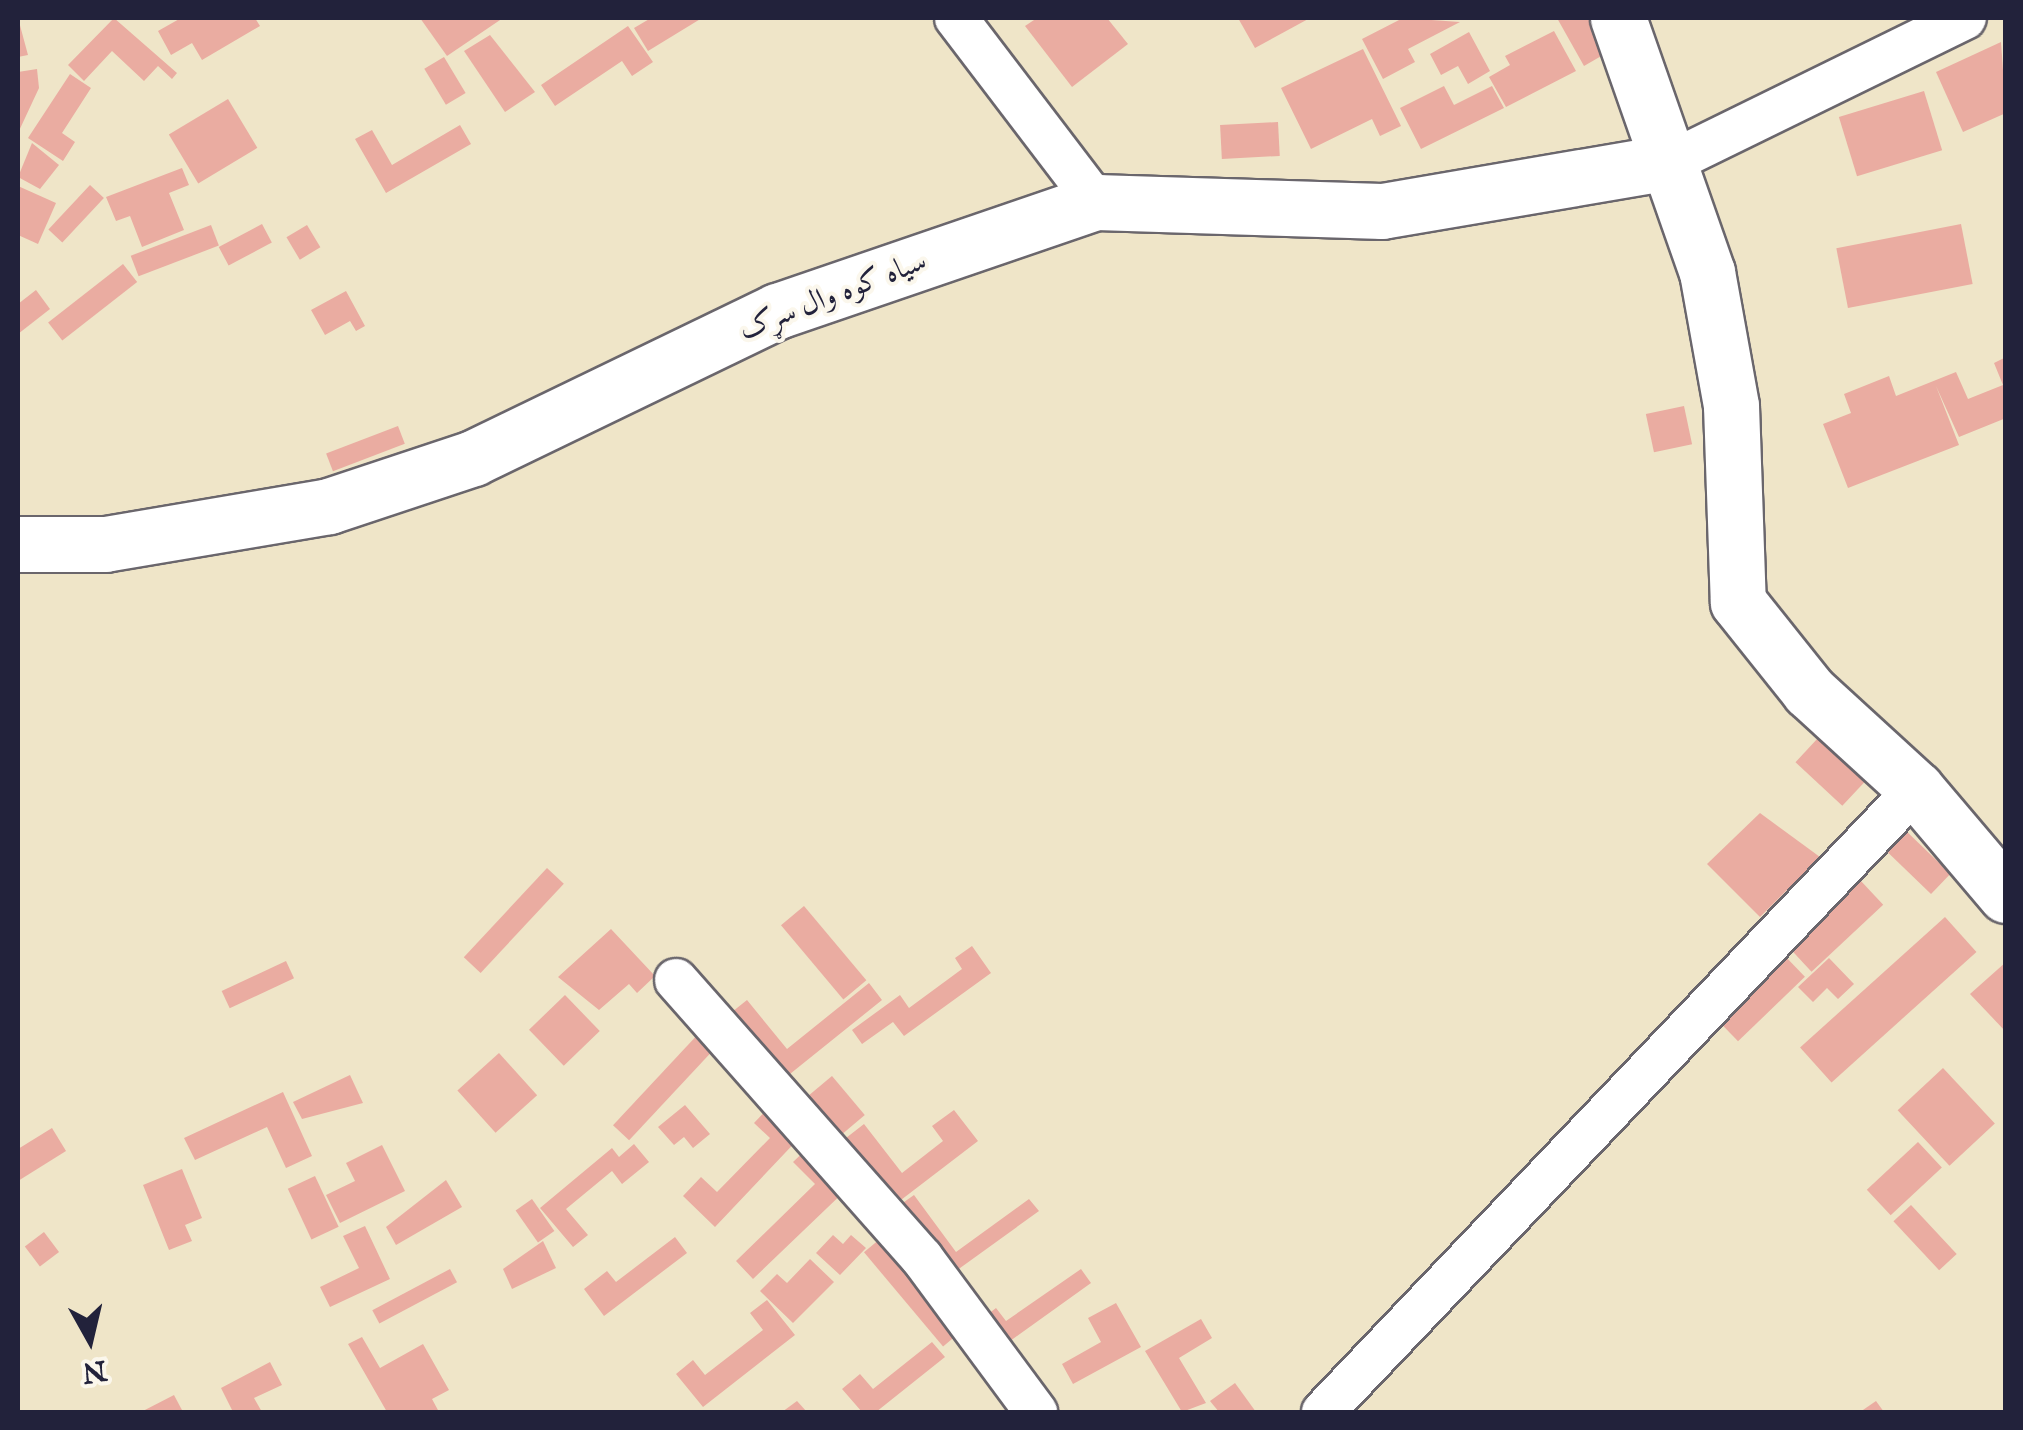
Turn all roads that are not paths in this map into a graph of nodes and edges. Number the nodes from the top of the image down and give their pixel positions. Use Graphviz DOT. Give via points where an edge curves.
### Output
graph roads {
  1 [pos="956,18"];
  2 [pos="1618,18"];
  3 [pos="1965,18"];
  4 [pos="1673,161"];
  5 [pos="1096,202"];
  6 [pos="18,544"];
  7 [pos="1916,789"];
  8 [pos="2006,894"];
  9 [pos="676,980"];
  10 [pos="1036,1412"];
  11 [pos="1323,1412"];
  1 -- 5 [label="street"];
  2 -- 4 [label="street"];
  3 -- 4 [label="street"];
  4 -- 5 [label="street, سیاه کوه وال سړک" via="1382,211"];
  4 -- 7 [label="street" via="1707,272 1731,406 1738,602 1810,691"];
  5 -- 6 [label="street, سیاه کوه وال سړک" via="776,312 473,458 347,500 105,544"];
  7 -- 8 [label="street"];
  7 -- 11 [label="street"];
  9 -- 10 [label="street" via="922,1258"];
}
